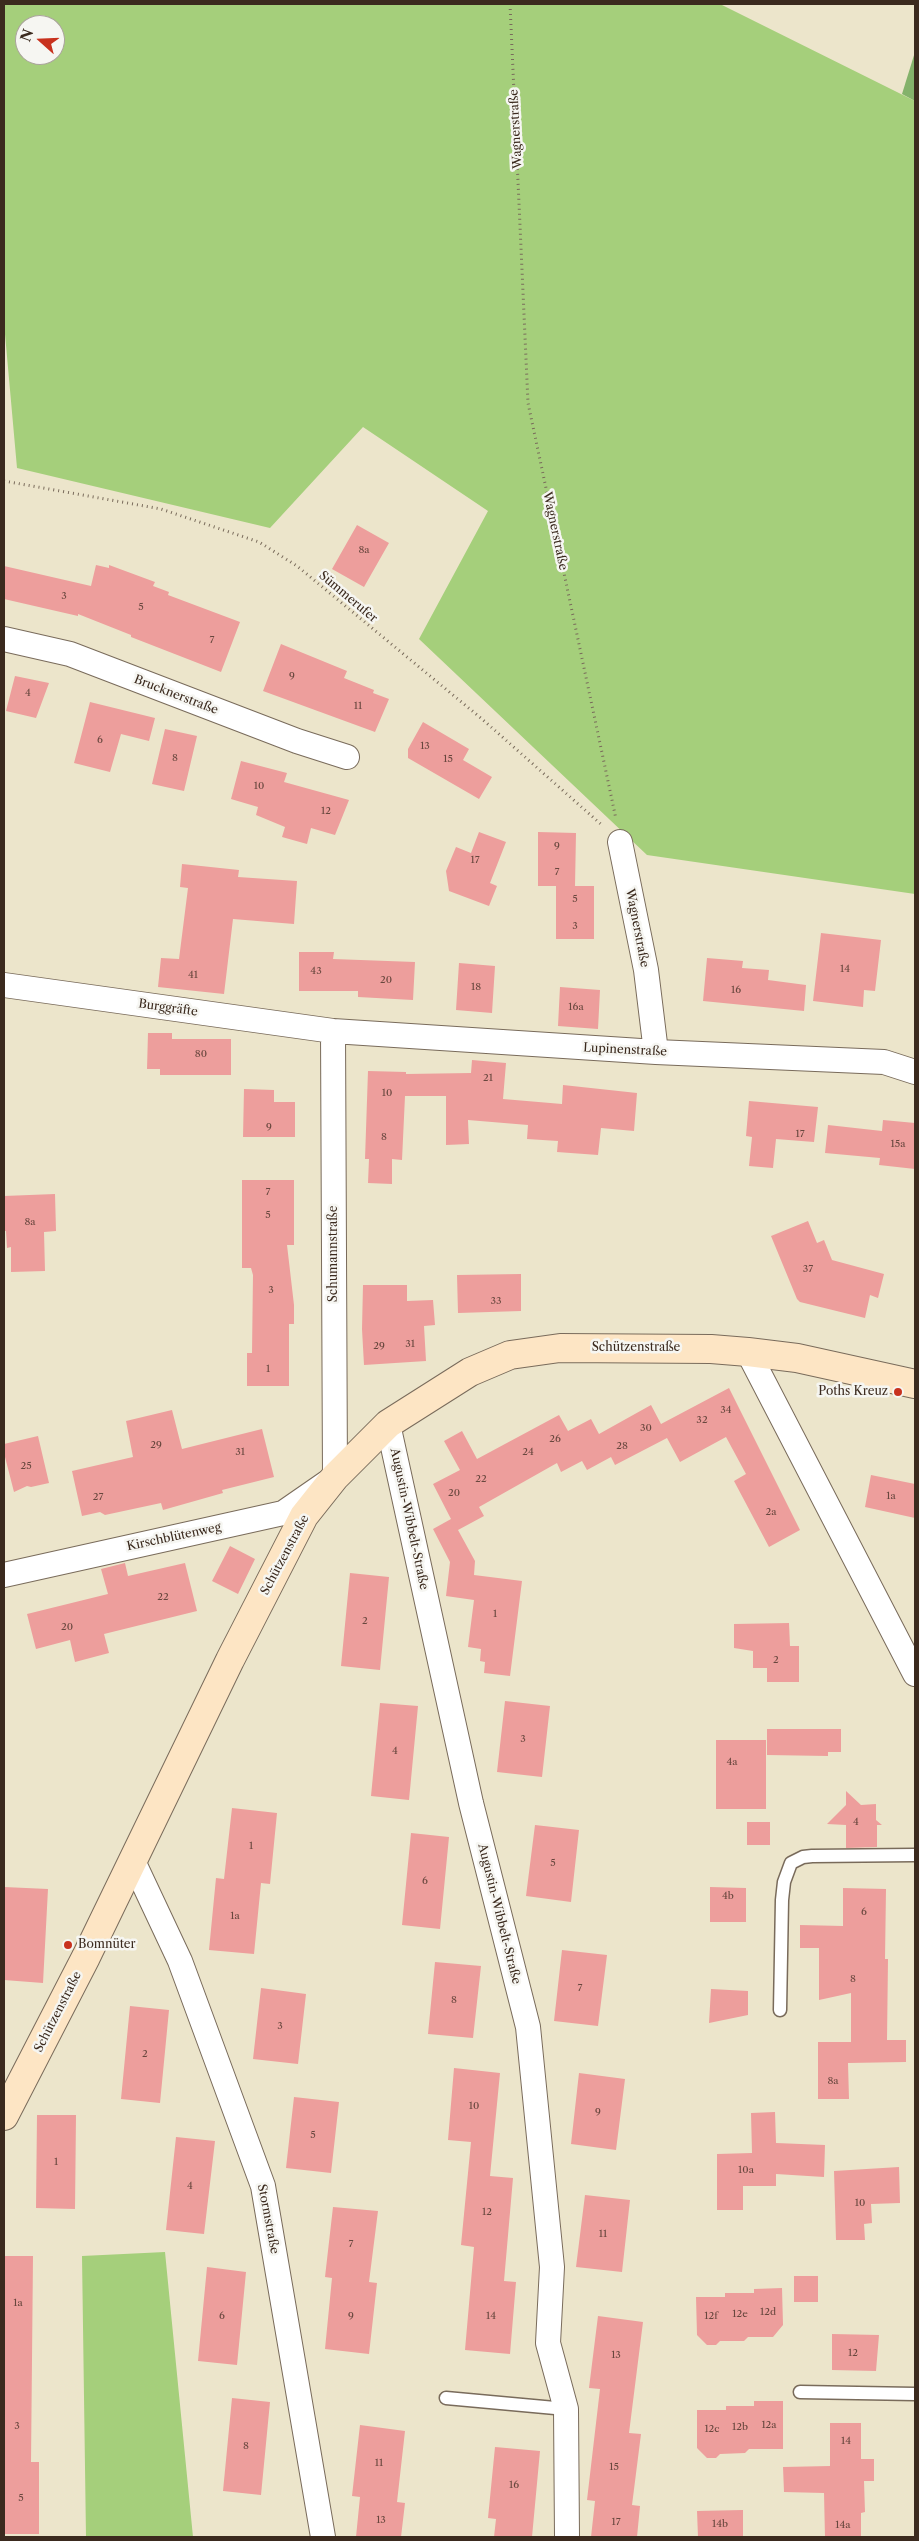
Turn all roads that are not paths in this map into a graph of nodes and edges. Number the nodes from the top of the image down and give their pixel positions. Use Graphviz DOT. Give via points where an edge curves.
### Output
graph roads {
  1 [pos="4,639"];
  2 [pos="347,757"];
  3 [pos="620,842"];
  4 [pos="4,985"];
  5 [pos="333,1031"];
  6 [pos="656,1052"];
  7 [pos="915,1072"];
  8 [pos="748,1352"];
  9 [pos="915,1384"];
  10 [pos="388,1424"];
  11 [pos="335,1477"];
  12 [pos="4,1575"];
  13 [pos="915,1674"];
  14 [pos="915,1854"];
  15 [pos="133,1861"];
  16 [pos="780,2010"];
  17 [pos="4,2116"];
  18 [pos="800,2392"];
  19 [pos="915,2394"];
  20 [pos="446,2398"];
  21 [pos="566,2410"];
  22 [pos="323,2537"];
  23 [pos="567,2537"];
  1 -- 2 [label="street, Brucknerstraße" via="70,654"];
  3 -- 6 [label="street, Wagnerstraße" via="646,970"];
  4 -- 5 [label="street, Burggräfte"];
  5 -- 6 [label="street, Lupinenstraße"];
  5 -- 11 [label="street, Schumannstraße"];
  6 -- 7 [label="street, Lupinenstraße" via="884,1062"];
  8 -- 9 [label="street, Schützenstraße" via="797,1358"];
  8 -- 10 [label="street, Schützenstraße" via="711,1348 560,1348 510,1355 462,1376"];
  8 -- 13 [label="street"];
  10 -- 11 [label="street, Schützenstraße"];
  10 -- 21 [label="street, Augustin-Wibbelt-Straße" via="471,1803 528,2027 552,2267 548,2343"];
  11 -- 12 [label="street, Kirschblütenweg" via="282,1513"];
  11 -- 15 [label="street, Schützenstraße" via="304,1516"];
  14 -- 16 [label="lane" via="812,1856 791,1863 782,1900"];
  15 -- 17 [label="street, Schützenstraße"];
  15 -- 22 [label="street, Stormstraße" via="180,1961 263,2186"];
  18 -- 19 [label="lane"];
  20 -- 21 [label="lane"];
  21 -- 23 [label="street, Augustin-Wibbelt-Straße"];
}
